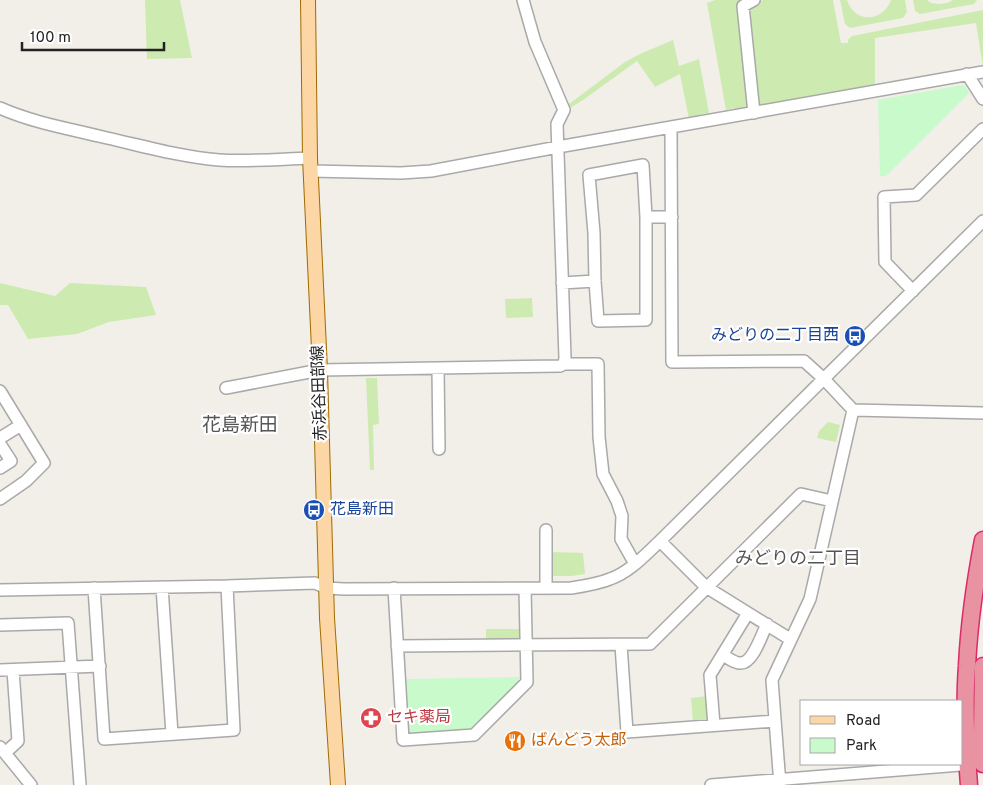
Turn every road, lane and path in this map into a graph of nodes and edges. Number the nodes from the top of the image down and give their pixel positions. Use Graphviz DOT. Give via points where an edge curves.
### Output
graph roads {
  1 [pos="308,0"];
  2 [pos="523,0"];
  3 [pos="754,0"];
  4 [pos="983,72"];
  5 [pos="967,74"];
  6 [pos="983,99"];
  7 [pos="1,109"];
  8 [pos="754,113"];
  9 [pos="671,128"];
  10 [pos="983,129"];
  11 [pos="558,147"];
  12 [pos="311,164"];
  13 [pos="646,217"];
  14 [pos="672,217"];
  15 [pos="983,221"];
  16 [pos="595,281"];
  17 [pos="562,283"];
  18 [pos="913,291"];
  19 [pos="564,364"];
  20 [pos="438,368"];
  21 [pos="320,370"];
  22 [pos="824,379"];
  23 [pos="226,388"];
  24 [pos="0,391"];
  25 [pos="853,410"];
  26 [pos="983,413"];
  27 [pos="21,425"];
  28 [pos="0,438"];
  29 [pos="0,444"];
  30 [pos="439,449"];
  31 [pos="0,468"];
  32 [pos="0,499"];
  33 [pos="832,501"];
  34 [pos="546,530"];
  35 [pos="983,540"];
  36 [pos="660,541"];
  37 [pos="635,564"];
  38 [pos="162,586"];
  39 [pos="227,586"];
  40 [pos="706,587"];
  41 [pos="94,588"];
  42 [pos="326,588"];
  43 [pos="394,588"];
  44 [pos="525,588"];
  45 [pos="546,588"];
  46 [pos="0,590"];
  47 [pos="748,613"];
  48 [pos="767,624"];
  49 [pos="0,625"];
  50 [pos="790,639"];
  51 [pos="621,644"];
  52 [pos="527,645"];
  53 [pos="397,646"];
  54 [pos="722,655"];
  55 [pos="100,666"];
  56 [pos="983,666"];
  57 [pos="71,667"];
  58 [pos="0,670"];
  59 [pos="13,670"];
  60 [pos="775,721"];
  61 [pos="714,725"];
  62 [pos="172,734"];
  63 [pos="2,750"];
  64 [pos="979,764"];
  65 [pos="780,782"];
  66 [pos="31,785"];
  67 [pos="80,785"];
  68 [pos="338,785"];
  69 [pos="710,785"];
  70 [pos="969,785"];
  1 -- 12 [label="main road, 赤浜谷田部線"];
  2 -- 11 [label="street" via="535,42 564,110 557,124"];
  3 -- 8 [label="street" via="743,6"];
  4 -- 5 [label="street"];
  5 -- 6 [label="street"];
  5 -- 8 [label="street"];
  7 -- 12 [label="street" via="30,119 178,154"];
  8 -- 9 [label="street"];
  9 -- 11 [label="street"];
  9 -- 14 [label="street"];
  10 -- 18 [label="street" via="916,195 884,197 885,262"];
  11 -- 12 [label="street" via="401,174"];
  11 -- 17 [label="street"];
  12 -- 21 [label="main road, 赤浜谷田部線"];
  13 -- 14 [label="street"];
  13 -- 16 [label="street" via="646,320 598,321"];
  13 -- 16 [label="street" via="643,164 589,174"];
  14 -- 22 [label="street" via="672,362 804,361"];
  15 -- 18 [label="street"];
  16 -- 17 [label="street"];
  17 -- 19 [label="street"];
  18 -- 22 [label="street"];
  19 -- 20 [label="street"];
  19 -- 37 [label="street" via="598,364 603,474 622,516 621,539"];
  20 -- 21 [label="street"];
  20 -- 30 [label="street"];
  21 -- 23 [label="street"];
  21 -- 42 [label="main road, 赤浜谷田部線"];
  22 -- 25 [label="street"];
  22 -- 36 [label="street"];
  24 -- 27 [label="street"];
  25 -- 26 [label="street"];
  25 -- 33 [label="street"];
  27 -- 28 [label="street"];
  27 -- 32 [label="street" via="44,463 26,481"];
  29 -- 31 [label="street" via="11,461"];
  33 -- 40 [label="street" via="801,494"];
  33 -- 50 [label="street" via="810,599"];
  34 -- 45 [label="street"];
  35 -- 64 [label="highway" via="971,621 966,707"];
  36 -- 37 [label="street"];
  36 -- 40 [label="street"];
  37 -- 45 [label="street" via="611,579 597,583"];
  38 -- 39 [label="street"];
  38 -- 41 [label="street"];
  38 -- 62 [label="street"];
  39 -- 42 [label="street" via="315,583"];
  39 -- 62 [label="street" via="234,730"];
  40 -- 47 [label="street"];
  40 -- 51 [label="street" via="650,644"];
  41 -- 46 [label="street"];
  41 -- 55 [label="street"];
  42 -- 43 [label="street"];
  42 -- 68 [label="main road, 赤浜谷田部線"];
  43 -- 44 [label="street"];
  43 -- 53 [label="street"];
  44 -- 45 [label="street"];
  44 -- 52 [label="street"];
  47 -- 48 [label="street"];
  47 -- 54 [label="street"];
  48 -- 50 [label="street"];
  48 -- 54 [label="street" via="752,656 741,669 738,663"];
  49 -- 57 [label="street" via="68,623"];
  50 -- 60 [label="street" via="772,680"];
  51 -- 52 [label="street"];
  51 -- 61 [label="street" via="627,732"];
  52 -- 53 [label="street"];
  52 -- 53 [label="street" via="527,682 474,735 402,740"];
  54 -- 61 [label="street" via="710,675"];
  55 -- 57 [label="street"];
  55 -- 62 [label="street" via="104,739"];
  56 -- 64 [label="highway"];
  57 -- 59 [label="street"];
  57 -- 67 [label="street"];
  58 -- 59 [label="street"];
  59 -- 63 [label="street" via="18,741"];
  60 -- 61 [label="street"];
  60 -- 65 [label="street"];
  63 -- 66 [label="street"];
  64 -- 65 [label="street"];
  64 -- 70 [label="highway"];
  65 -- 69 [label="street"];
}
